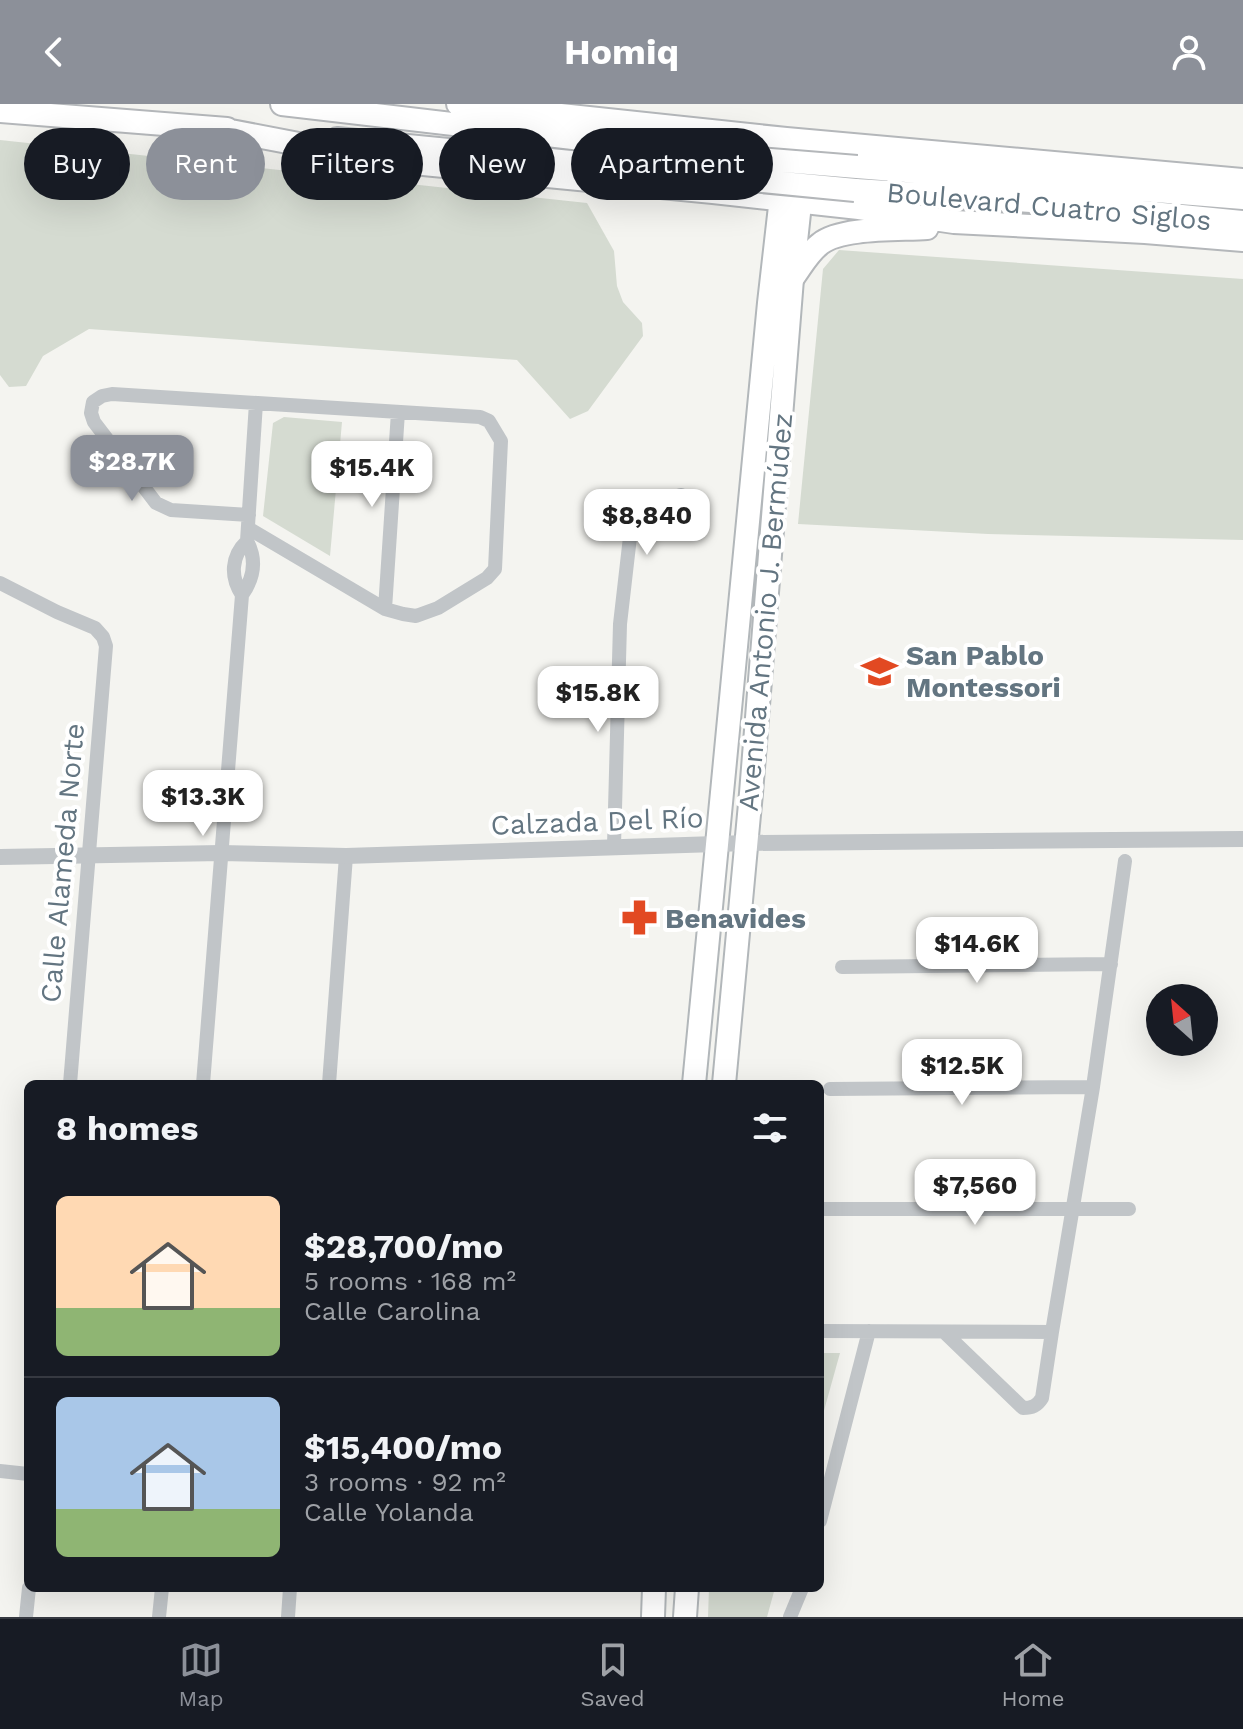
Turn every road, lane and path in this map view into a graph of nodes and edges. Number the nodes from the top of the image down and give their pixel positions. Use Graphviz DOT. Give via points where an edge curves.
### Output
graph roads {
  1 [pos="282,104"];
  2 [pos="458,104"];
  3 [pos="0,111"];
  4 [pos="215,128"];
  5 [pos="680,128"];
  6 [pos="265,132"];
  7 [pos="265,138"];
  8 [pos="773,138"];
  9 [pos="796,140"];
  10 [pos="872,146"];
  11 [pos="571,149"];
  12 [pos="571,161"];
  13 [pos="571,169"];
  14 [pos="773,180"];
  15 [pos="857,188"];
  16 [pos="1239,192"];
  17 [pos="773,194"];
  18 [pos="791,201"];
  19 [pos="954,222"];
  20 [pos="1242,228"];
  21 [pos="792,279"];
  22 [pos="256,403"];
  23 [pos="398,412"];
  24 [pos="681,495"];
  25 [pos="248,528"];
  26 [pos="0,583"];
  27 [pos="385,609"];
  28 [pos="1243,839"];
  29 [pos="747,843"];
  30 [pos="718,844"];
  31 [pos="614,846"];
  32 [pos="221,853"];
  33 [pos="88,856"];
  34 [pos="346,856"];
  35 [pos="0,857"];
  36 [pos="1125,861"];
  37 [pos="1111,964"];
  38 [pos="842,967"];
  39 [pos="70,1080"];
  40 [pos="203,1080"];
  41 [pos="329,1080"];
  42 [pos="694,1080"];
  43 [pos="724,1080"];
  44 [pos="1093,1087"];
  45 [pos="830,1089"];
  46 [pos="1073,1208"];
  47 [pos="824,1209"];
  48 [pos="1129,1209"];
  49 [pos="824,1331"];
  50 [pos="869,1331"];
  51 [pos="944,1332"];
  52 [pos="1052,1332"];
  53 [pos="0,1471"];
  54 [pos="24,1474"];
  55 [pos="824,1505"];
  56 [pos="29,1592"];
  57 [pos="162,1592"];
  58 [pos="290,1592"];
  59 [pos="654,1592"];
  60 [pos="687,1592"];
  61 [pos="800,1592"];
  62 [pos="26,1617"];
  63 [pos="159,1617"];
  64 [pos="288,1617"];
  65 [pos="653,1617"];
  66 [pos="685,1617"];
  67 [pos="790,1617"];
  1 -- 11 [label="main road"];
  2 -- 5 [label="main road"];
  3 -- 4 [label="main road"];
  6 -- 12 [label="main road"];
  7 -- 13 [label="main road" via="382,160"];
  8 -- 9 [label="main road"];
  9 -- 10 [label="main road"];
  9 -- 18 [label="main road, Avenida Antonio J. Bermúdez"];
  10 -- 15 [label="main road" via="850,173 849,194"];
  10 -- 16 [label="main road"];
  14 -- 15 [label="main road, bridge"];
  15 -- 16 [label="main road, Boulevard Cuatro Siglos"];
  15 -- 18 [label="main road"];
  15 -- 19 [label="main road"];
  15 -- 20 [label="main road, Boulevard Cuatro Siglos" via="1031,201"];
  17 -- 18 [label="main road"];
  18 -- 21 [label="main road, Avenida Antonio J. Bermúdez"];
  18 -- 30 [label="main road, Avenida Antonio J. Bermúdez" via="769,303"];
  19 -- 20 [label="main road" via="1129,231"];
  19 -- 21 [label="main road" via="834,235 809,255"];
  21 -- 29 [label="main road, Avenida Antonio J. Bermúdez"];
  22 -- 23 [label="street"];
  22 -- 25 [label="street"];
  22 -- 25 [label="street" via="108,394 93,402 91,413 156,503"];
  23 -- 27 [label="street"];
  23 -- 27 [label="street" via="480,417 496,429 501,441 497,565 487,578 426,613"];
  24 -- 31 [label="street" via="636,514 630,537 620,624"];
  25 -- 27 [label="street"];
  25 -- 32 [label="street" via="234,564 234,581 242,595"];
  26 -- 33 [label="street, Calle Alameda Norte" via="95,628 106,646"];
  28 -- 29 [label="street, Calzada Del Río"];
  29 -- 30 [label="street, Calzada Del Río"];
  29 -- 43 [label="main road, Avenida Antonio J. Bermúdez"];
  30 -- 31 [label="street, Calzada Del Río"];
  30 -- 42 [label="main road, Avenida Antonio J. Bermúdez"];
  31 -- 34 [label="street, Calzada Del Río"];
  32 -- 33 [label="street, Calzada Del Río"];
  32 -- 34 [label="street, Calzada Del Río"];
  32 -- 40 [label="street"];
  33 -- 35 [label="street, Calzada Del Río"];
  33 -- 39 [label="street, Calle Alameda Norte"];
  34 -- 41 [label="street"];
  36 -- 37 [label="street"];
  37 -- 38 [label="street"];
  37 -- 44 [label="street"];
  44 -- 45 [label="street"];
  44 -- 46 [label="street"];
  46 -- 47 [label="street"];
  46 -- 48 [label="street"];
  46 -- 52 [label="street"];
  49 -- 50 [label="street"];
  50 -- 51 [label="street"];
  50 -- 55 [label="street"];
  51 -- 52 [label="street"];
  51 -- 52 [label="street" via="1023,1408 1035,1407 1042,1398"];
  53 -- 54 [label="street"];
  56 -- 62 [label="street"];
  57 -- 63 [label="street"];
  58 -- 64 [label="street"];
  59 -- 65 [label="main road"];
  60 -- 66 [label="main road"];
  61 -- 67 [label="street"];
}
